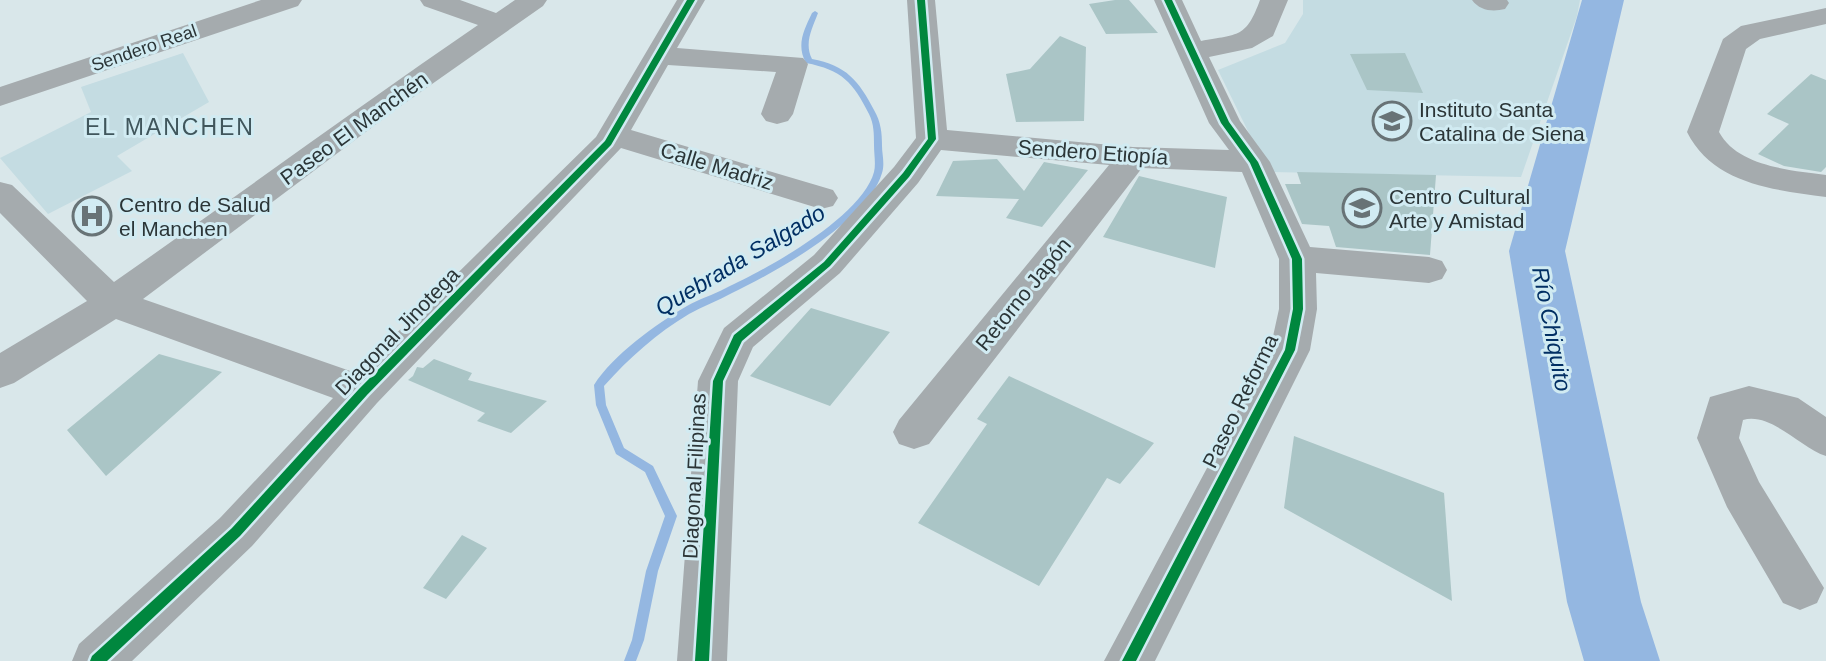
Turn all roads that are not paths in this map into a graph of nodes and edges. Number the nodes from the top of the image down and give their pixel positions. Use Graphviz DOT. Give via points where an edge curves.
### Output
graph roads {
  1 [pos="288,0"];
  2 [pos="433,0"];
  3 [pos="533,0"];
  4 [pos="691,0"];
  5 [pos="920,0"];
  6 [pos="1168,0"];
  7 [pos="1274,0"];
  8 [pos="1816,0"];
  9 [pos="1826,7"];
  10 [pos="1826,16"];
  11 [pos="499,23"];
  12 [pos="1190,52"];
  13 [pos="657,56"];
  14 [pos="0,97"];
  15 [pos="777,114"];
  16 [pos="613,135"];
  17 [pos="932,139"];
  18 [pos="1133,157"];
  19 [pos="1254,162"];
  20 [pos="1826,186"];
  21 [pos="0,193"];
  22 [pos="821,198"];
  23 [pos="1297,258"];
  24 [pos="1429,270"];
  25 [pos="112,303"];
  26 [pos="0,372"];
  27 [pos="363,392"];
  28 [pos="914,432"];
  29 [pos="1826,439"];
  30 [pos="1800,588"];
  31 [pos="97,661"];
  32 [pos="702,661"];
  33 [pos="1129,661"];
  1 -- 14 [label="street, Sendero Real"];
  2 -- 11 [label="street"];
  3 -- 11 [label="street, Paseo El Manchén"];
  4 -- 13 [label="street, Diagonal Jinotega"];
  5 -- 17 [label="street"];
  6 -- 12 [label="street, Paseo Reforma"];
  7 -- 12 [label="street" via="1263,30 1242,42"];
  8 -- 9 [label="street"];
  10 -- 20 [label="street" via="1751,32 1733,45 1703,132 1706,144 1720,156 1757,173"];
  11 -- 25 [label="street, Paseo El Manchén"];
  12 -- 19 [label="street, Paseo Reforma" via="1225,123"];
  13 -- 15 [label="street" via="793,64"];
  13 -- 16 [label="street, Diagonal Jinotega"];
  16 -- 22 [label="street, Calle Madriz"];
  16 -- 27 [label="street, Diagonal Jinotega"];
  17 -- 18 [label="street, Sendero Etiopía"];
  17 -- 32 [label="street, Diagonal Filipinas" via="827,264 738,338 718,381"];
  18 -- 19 [label="street, Sendero Etiopía"];
  18 -- 28 [label="street, Retorno Japón"];
  19 -- 23 [label="street, Paseo Reforma"];
  21 -- 25 [label="street"];
  23 -- 24 [label="street"];
  23 -- 33 [label="street, Paseo Reforma" via="1298,309 1290,350"];
  25 -- 26 [label="street, Paseo El Manchén"];
  25 -- 27 [label="street"];
  27 -- 31 [label="street, Diagonal Jinotega" via="236,532"];
  29 -- 30 [label="street" via="1783,410 1749,402 1725,409 1718,438 1743,494"];
}
